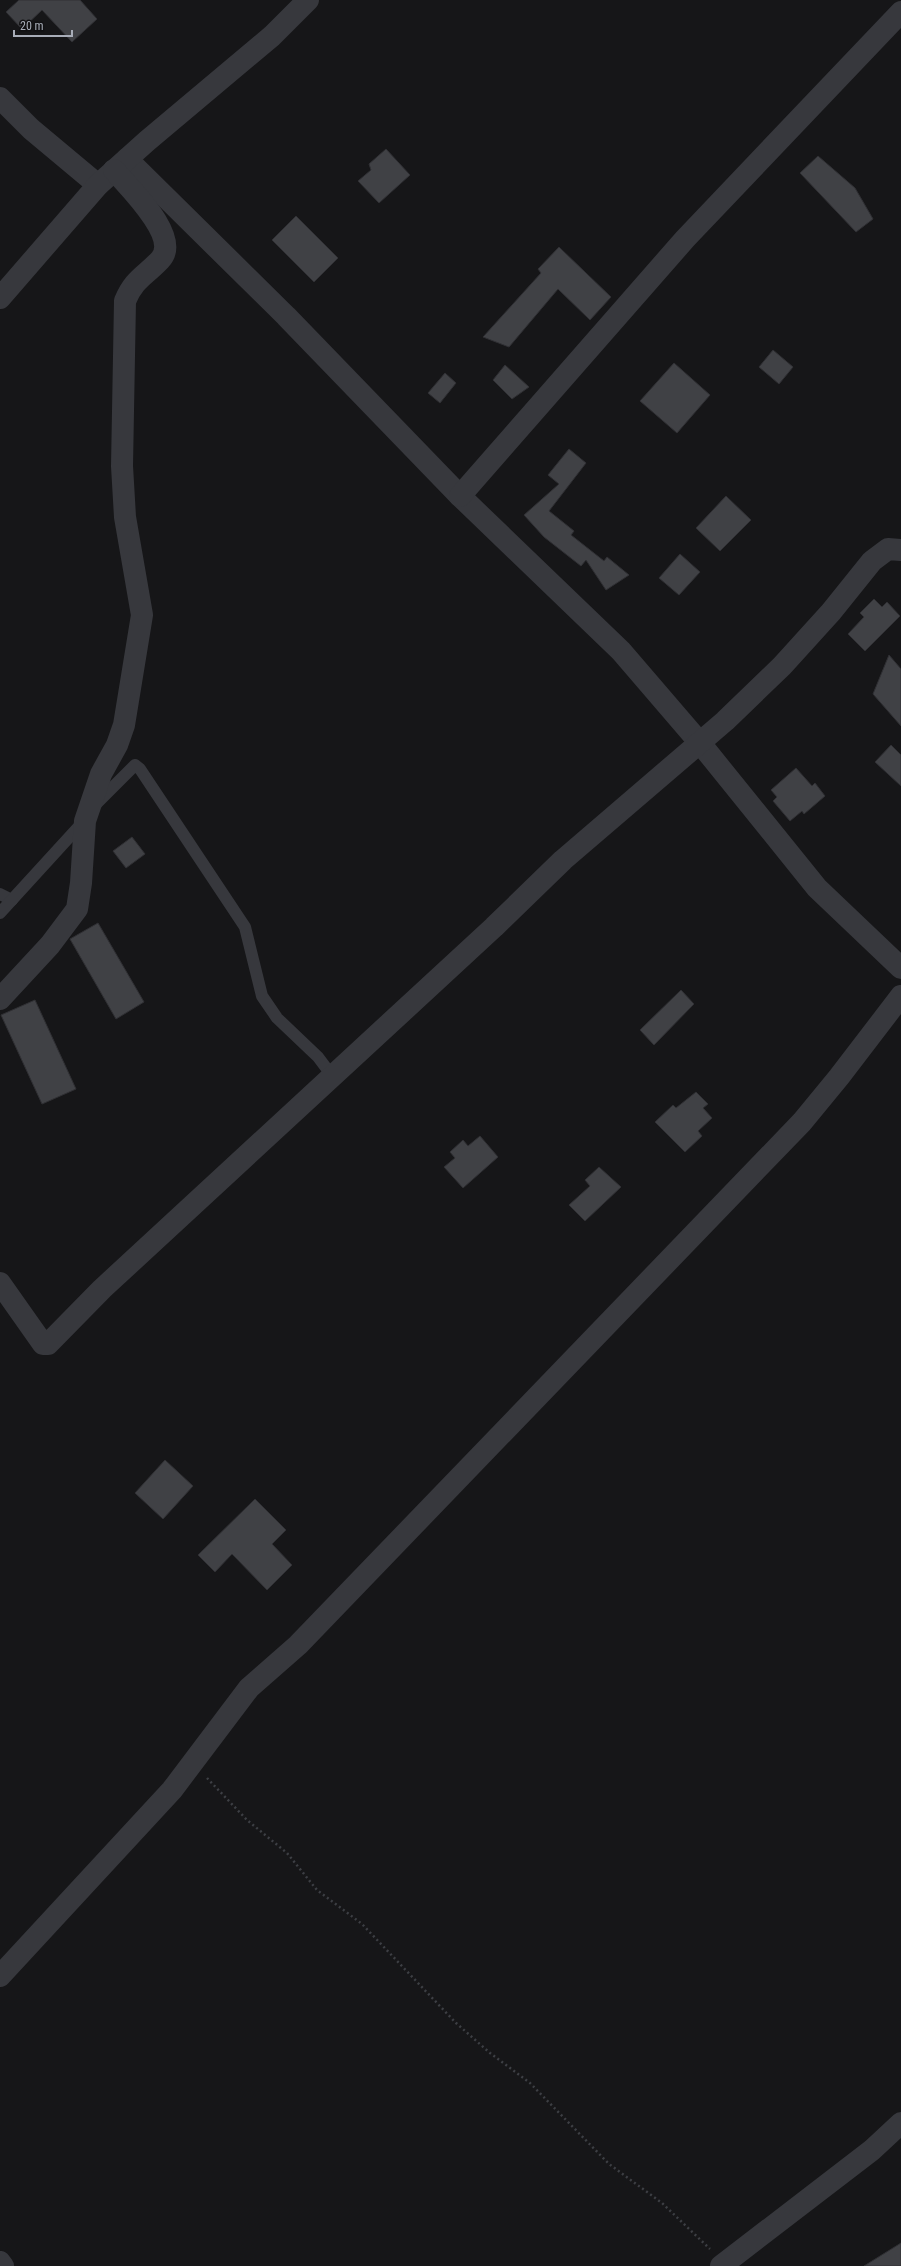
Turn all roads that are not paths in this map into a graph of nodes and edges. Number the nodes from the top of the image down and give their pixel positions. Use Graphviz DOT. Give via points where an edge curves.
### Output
graph roads {
  1 [pos="308,0"];
  2 [pos="901,12"];
  3 [pos="0,98"];
  4 [pos="113,171"];
  5 [pos="0,298"];
  6 [pos="460,496"];
  7 [pos="901,550"];
  8 [pos="700,743"];
  9 [pos="86,817"];
  10 [pos="0,894"];
  11 [pos="12,900"];
  12 [pos="0,913"];
  13 [pos="901,968"];
  14 [pos="901,996"];
  15 [pos="0,1000"];
  16 [pos="333,1077"];
  17 [pos="0,1283"];
  18 [pos="0,1976"];
  19 [pos="901,2123"];
  20 [pos="0,2262"];
  21 [pos="724,2265"];
  22 [pos="3,2266"];
  1 -- 4 [label="street" via="272,36"];
  2 -- 6 [label="street" via="685,239"];
  3 -- 4 [label="street" via="31,129"];
  4 -- 5 [label="street"];
  4 -- 6 [label="street" via="286,316"];
  4 -- 9 [label="street" via="157,222 165,238 166,248 162,258 131,287 125,301 122,466 126,517 142,615 124,726 117,745 100,774"];
  6 -- 8 [label="street" via="621,651"];
  7 -- 8 [label="street" via="888,549 872,561 831,612 782,666"];
  8 -- 13 [label="street" via="817,888"];
  8 -- 16 [label="street" via="563,860"];
  9 -- 11 [label="lane"];
  9 -- 15 [label="street" via="77,909 50,945"];
  9 -- 16 [label="lane" via="135,765 140,769 245,927 262,996 276,1018 318,1057"];
  10 -- 11 [label="lane"];
  11 -- 12 [label="lane"];
  14 -- 18 [label="street" via="840,1077 802,1122 298,1645 249,1688 172,1790"];
  16 -- 17 [label="street" via="102,1289 47,1344 43,1344 35,1335"];
  19 -- 21 [label="street" via="872,2150"];
  20 -- 22 [label="street"];
}
